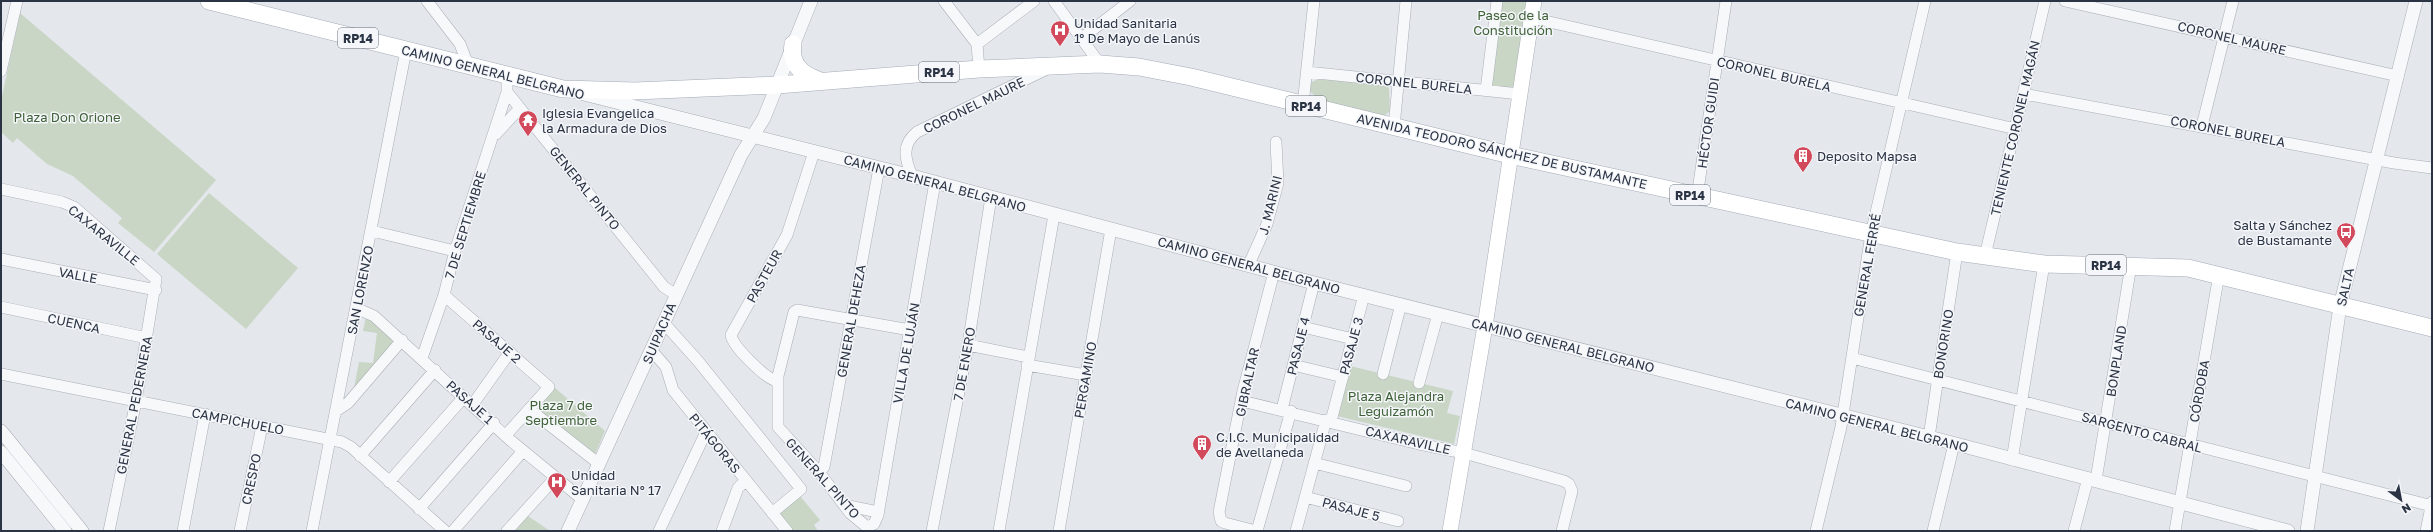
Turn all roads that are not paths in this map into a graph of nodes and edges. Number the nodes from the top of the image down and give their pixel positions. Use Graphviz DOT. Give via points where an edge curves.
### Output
graph roads {
  1 [pos="17,1"];
  2 [pos="209,1"];
  3 [pos="427,1"];
  4 [pos="811,1"];
  5 [pos="944,1"];
  6 [pos="1034,1"];
  7 [pos="1054,1"];
  8 [pos="1130,1"];
  9 [pos="1314,1"];
  10 [pos="1406,1"];
  11 [pos="1497,1"];
  12 [pos="1534,1"];
  13 [pos="1726,1"];
  14 [pos="1925,1"];
  15 [pos="2045,1"];
  16 [pos="2065,1"];
  17 [pos="2233,1"];
  18 [pos="2416,1"];
  19 [pos="1532,18"];
  20 [pos="2223,37"];
  21 [pos="1082,38"];
  22 [pos="793,44"];
  23 [pos="977,44"];
  24 [pos="406,50"];
  25 [pos="1717,61"];
  26 [pos="1100,64"];
  27 [pos="468,65"];
  28 [pos="1053,66"];
  29 [pos="979,68"];
  30 [pos="1,72"];
  31 [pos="1307,72"];
  32 [pos="2398,76"];
  33 [pos="818,80"];
  34 [pos="1397,82"];
  35 [pos="507,84"];
  36 [pos="777,85"];
  37 [pos="563,89"];
  38 [pos="1486,90"];
  39 [pos="1520,94"];
  40 [pos="2024,94"];
  41 [pos="1901,104"];
  42 [pos="1303,105"];
  43 [pos="520,108"];
  44 [pos="2202,126"];
  45 [pos="1394,127"];
  46 [pos="2016,129"];
  47 [pos="753,136"];
  48 [pos="493,138"];
  49 [pos="1276,142"];
  50 [pos="814,152"];
  51 [pos="1510,155"];
  52 [pos="2376,160"];
  53 [pos="879,168"];
  54 [pos="2432,168"];
  55 [pos="912,176"];
  56 [pos="935,182"];
  57 [pos="1,189"];
  58 [pos="991,197"];
  59 [pos="1697,197"];
  60 [pos="1054,215"];
  61 [pos="1111,229"];
  62 [pos="372,231"];
  63 [pos="1871,234"];
  64 [pos="455,250"];
  65 [pos="1957,252"];
  66 [pos="1985,256"];
  67 [pos="1,259"];
  68 [pos="1249,264"];
  69 [pos="2044,264"];
  70 [pos="2131,265"];
  71 [pos="1274,272"];
  72 [pos="2219,274"];
  73 [pos="1314,282"];
  74 [pos="156,284"];
  75 [pos="675,294"];
  76 [pos="444,295"];
  77 [pos="1364,295"];
  78 [pos="1401,304"];
  79 [pos="2340,306"];
  80 [pos="1,307"];
  81 [pos="356,308"];
  82 [pos="1438,314"];
  83 [pos="851,319"];
  84 [pos="664,322"];
  85 [pos="1485,326"];
  86 [pos="1303,327"];
  87 [pos="2432,328"];
  88 [pos="910,330"];
  89 [pos="147,338"];
  90 [pos="1353,339"];
  91 [pos="402,340"];
  92 [pos="968,345"];
  93 [pos="652,351"];
  94 [pos="510,352"];
  95 [pos="422,358"];
  96 [pos="1852,358"];
  97 [pos="1027,361"];
  98 [pos="1293,366"];
  99 [pos="435,370"];
  100 [pos="1,374"];
  101 [pos="1383,374"];
  102 [pos="1086,375"];
  103 [pos="1343,377"];
  104 [pos="1937,380"];
  105 [pos="778,381"];
  106 [pos="1420,383"];
  107 [pos="464,397"];
  108 [pos="136,401"];
  109 [pos="1242,401"];
  110 [pos="2021,402"];
  111 [pos="473,404"];
  112 [pos="529,409"];
  113 [pos="1286,410"];
  114 [pos="336,411"];
  115 [pos="205,414"];
  116 [pos="1842,416"];
  117 [pos="1329,421"];
  118 [pos="2106,422"];
  119 [pos="494,423"];
  120 [pos="262,426"];
  121 [pos="1,431"];
  122 [pos="706,432"];
  123 [pos="506,435"];
  124 [pos="1929,437"];
  125 [pos="330,439"];
  126 [pos="1954,444"];
  127 [pos="2190,445"];
  128 [pos="523,451"];
  129 [pos="1,452"];
  130 [pos="1464,453"];
  131 [pos="360,456"];
  132 [pos="2012,460"];
  133 [pos="598,462"];
  134 [pos="1314,463"];
  135 [pos="819,472"];
  136 [pos="2315,476"];
  137 [pos="555,478"];
  138 [pos="2092,479"];
  139 [pos="746,480"];
  140 [pos="389,482"];
  141 [pos="1406,486"];
  142 [pos="1305,497"];
  143 [pos="582,499"];
  144 [pos="2180,502"];
  145 [pos="844,504"];
  146 [pos="2432,505"];
  147 [pos="419,509"];
  148 [pos="878,512"];
  149 [pos="772,513"];
  150 [pos="432,520"];
  151 [pos="1398,521"];
  152 [pos="874,524"];
  153 [pos="570,530"];
  154 [pos="65,531"];
  155 [pos="82,531"];
  156 [pos="109,531"];
  157 [pos="183,531"];
  158 [pos="240,531"];
  159 [pos="312,531"];
  160 [pos="429,531"];
  161 [pos="444,531"];
  162 [pos="453,531"];
  163 [pos="507,531"];
  164 [pos="659,531"];
  165 [pos="722,531"];
  166 [pos="787,531"];
  167 [pos="932,531"];
  168 [pos="999,531"];
  169 [pos="1059,531"];
  170 [pos="1257,531"];
  171 [pos="1296,531"];
  172 [pos="1450,531"];
  173 [pos="1562,531"];
  174 [pos="1816,531"];
  175 [pos="1933,531"];
  176 [pos="2074,531"];
  177 [pos="2175,531"];
  178 [pos="2288,531"];
  179 [pos="2307,531"];
  180 [pos="2426,531"];
  1 -- 30 [label="street"];
  2 -- 24 [label="main road, CAMINO GENERAL BELGRANO / RP14"];
  3 -- 27 [label="street" via="460,44"];
  4 -- 22 [label="street"];
  5 -- 23 [label="street"];
  6 -- 23 [label="street"];
  7 -- 21 [label="street"];
  8 -- 21 [label="street"];
  9 -- 31 [label="street"];
  10 -- 34 [label="street"];
  11 -- 38 [label="street"];
  12 -- 19 [label="main road"];
  13 -- 25 [label="street, HÉCTOR GUIDI"];
  14 -- 41 [label="street, GENERAL FERRÉ"];
  15 -- 40 [label="street, TENIENTE CORONEL MAGÁN"];
  16 -- 20 [label="street, CORONEL MAURE"];
  17 -- 20 [label="street"];
  18 -- 32 [label="street, SALTA"];
  19 -- 25 [label="street, CORONEL BURELA"];
  19 -- 39 [label="main road"];
  20 -- 32 [label="street, CORONEL MAURE"];
  20 -- 44 [label="street"];
  21 -- 26 [label="street"];
  22 -- 33 [label="main road" via="792,56 796,65 805,75"];
  22 -- 36 [label="street"];
  23 -- 29 [label="street"];
  24 -- 27 [label="main road, CAMINO GENERAL BELGRANO / RP14"];
  24 -- 62 [label="street, SAN LORENZO"];
  25 -- 41 [label="street, CORONEL BURELA"];
  25 -- 59 [label="street, HÉCTOR GUIDI"];
  26 -- 28 [label="main road, AVENIDA TEODORO SÁNCHEZ DE BUSTAMANTE / RP14"];
  26 -- 42 [label="main road, AVENIDA TEODORO SÁNCHEZ DE BUSTAMANTE / RP14" via="1159,70"];
  27 -- 35 [label="main road, CAMINO GENERAL BELGRANO / RP14"];
  28 -- 29 [label="main road, AVENIDA TEODORO SÁNCHEZ DE BUSTAMANTE / RP14"];
  28 -- 55 [label="street, CORONEL MAURE" via="917,132 911,137 905,149 905,158"];
  29 -- 33 [label="main road, AVENIDA TEODORO SÁNCHEZ DE BUSTAMANTE / RP14"];
  31 -- 34 [label="street, CORONEL BURELA"];
  31 -- 42 [label="street"];
  32 -- 52 [label="street, SALTA"];
  33 -- 36 [label="main road, AVENIDA TEODORO SÁNCHEZ DE BUSTAMANTE / RP14"];
  34 -- 38 [label="street, CORONEL BURELA"];
  34 -- 45 [label="street"];
  35 -- 37 [label="main road, CAMINO GENERAL BELGRANO / RP14"];
  35 -- 43 [label="street, GENERAL PINTO"];
  35 -- 48 [label="street, 7 DE SEPTIEMBRE"];
  36 -- 37 [label="main road, AVENIDA TEODORO SÁNCHEZ DE BUSTAMANTE / RP14" via="635,91"];
  36 -- 47 [label="street" via="764,118"];
  37 -- 47 [label="street, CAMINO GENERAL BELGRANO"];
  38 -- 39 [label="street, CORONEL BURELA"];
  39 -- 51 [label="main road"];
  40 -- 44 [label="street, CORONEL BURELA"];
  40 -- 46 [label="street, TENIENTE CORONEL MAGÁN"];
  41 -- 46 [label="street, CORONEL BURELA"];
  41 -- 63 [label="street, GENERAL FERRÉ"];
  42 -- 45 [label="main road, AVENIDA TEODORO SÁNCHEZ DE BUSTAMANTE / RP14"];
  43 -- 48 [label="street"];
  43 -- 75 [label="street, GENERAL PINTO" via="664,287"];
  44 -- 52 [label="street, CORONEL BURELA"];
  45 -- 51 [label="main road, AVENIDA TEODORO SÁNCHEZ DE BUSTAMANTE / RP14"];
  46 -- 66 [label="street, TENIENTE CORONEL MAGÁN"];
  47 -- 50 [label="street, CAMINO GENERAL BELGRANO"];
  47 -- 75 [label="street, SUIPACHA" via="741,155"];
  48 -- 64 [label="street, 7 DE SEPTIEMBRE"];
  49 -- 68 [label="street, J. MARINI" via="1278,183 1267,224"];
  50 -- 53 [label="street, CAMINO GENERAL BELGRANO"];
  50 -- 105 [label="street, PASTEUR" via="787,235 731,335 733,342 760,371"];
  51 -- 59 [label="main road, AVENIDA TEODORO SÁNCHEZ DE BUSTAMANTE / RP14"];
  51 -- 85 [label="main road"];
  52 -- 54 [label="street, CORONEL BURELA"];
  52 -- 79 [label="street, SALTA"];
  53 -- 55 [label="street, CAMINO GENERAL BELGRANO"];
  53 -- 83 [label="street, GENERAL DEHEZA"];
  55 -- 56 [label="street, CAMINO GENERAL BELGRANO"];
  56 -- 58 [label="street, CAMINO GENERAL BELGRANO"];
  56 -- 88 [label="street, VILLA DE LUJÁN"];
  57 -- 74 [label="street, CAXARAVILLE" via="74,207"];
  58 -- 60 [label="street, CAMINO GENERAL BELGRANO"];
  58 -- 92 [label="street, 7 DE ENERO"];
  59 -- 63 [label="main road, AVENIDA TEODORO SÁNCHEZ DE BUSTAMANTE / RP14"];
  60 -- 61 [label="street, CAMINO GENERAL BELGRANO"];
  60 -- 97 [label="street"];
  61 -- 68 [label="street, CAMINO GENERAL BELGRANO"];
  61 -- 102 [label="street, PERGAMINO"];
  62 -- 64 [label="street"];
  62 -- 81 [label="street, SAN LORENZO"];
  63 -- 65 [label="main road, AVENIDA TEODORO SÁNCHEZ DE BUSTAMANTE / RP14"];
  63 -- 96 [label="street, GENERAL FERRÉ"];
  64 -- 76 [label="street, 7 DE SEPTIEMBRE"];
  65 -- 66 [label="main road, AVENIDA TEODORO SÁNCHEZ DE BUSTAMANTE / RP14"];
  65 -- 104 [label="street, BONORINO"];
  66 -- 69 [label="main road, AVENIDA TEODORO SÁNCHEZ DE BUSTAMANTE / RP14"];
  67 -- 74 [label="street, VALLE"];
  68 -- 71 [label="street, CAMINO GENERAL BELGRANO"];
  69 -- 70 [label="main road, AVENIDA TEODORO SÁNCHEZ DE BUSTAMANTE / RP14"];
  69 -- 110 [label="street"];
  70 -- 72 [label="main road, AVENIDA TEODORO SÁNCHEZ DE BUSTAMANTE / RP14" via="2188,268"];
  70 -- 118 [label="street, BONPLAND"];
  71 -- 73 [label="street, CAMINO GENERAL BELGRANO"];
  71 -- 109 [label="street, GIBRALTAR"];
  72 -- 79 [label="main road, AVENIDA TEODORO SÁNCHEZ DE BUSTAMANTE / RP14"];
  72 -- 127 [label="street, CÓRDOBA"];
  73 -- 77 [label="street, CAMINO GENERAL BELGRANO"];
  73 -- 86 [label="street, PASAJE 4"];
  74 -- 89 [label="street, GENERAL PEDERNERA"];
  75 -- 84 [label="street, SUIPACHA"];
  76 -- 94 [label="street, PASAJE 2"];
  76 -- 95 [label="street, 7 DE SEPTIEMBRE"];
  77 -- 78 [label="street, CAMINO GENERAL BELGRANO"];
  77 -- 90 [label="street, PASAJE 3"];
  78 -- 82 [label="street, CAMINO GENERAL BELGRANO"];
  78 -- 101 [label="street"];
  79 -- 87 [label="main road, AVENIDA TEODORO SÁNCHEZ DE BUSTAMANTE / RP14"];
  79 -- 136 [label="street, SALTA"];
  80 -- 89 [label="street, CUENCA"];
  81 -- 91 [label="street, PASAJE 1" via="374,316"];
  81 -- 114 [label="street, SAN LORENZO"];
  82 -- 85 [label="street, CAMINO GENERAL BELGRANO"];
  82 -- 106 [label="street"];
  83 -- 88 [label="street"];
  83 -- 105 [label="street" via="804,310 794,312"];
  83 -- 135 [label="street, GENERAL DEHEZA" via="824,467"];
  84 -- 93 [label="street, SUIPACHA"];
  84 -- 149 [label="street" via="801,489"];
  85 -- 116 [label="street, CAMINO GENERAL BELGRANO"];
  85 -- 130 [label="main road"];
  86 -- 90 [label="street"];
  86 -- 98 [label="street, PASAJE 4"];
  88 -- 148 [label="street, VILLA DE LUJÁN"];
  89 -- 108 [label="street, GENERAL PEDERNERA"];
  90 -- 103 [label="street, PASAJE 3"];
  91 -- 95 [label="street, PASAJE 1"];
  91 -- 114 [label="street" via="348,403"];
  92 -- 97 [label="street"];
  92 -- 167 [label="street, 7 DE ENERO"];
  93 -- 122 [label="street, PITÁGORAS" via="666,367 673,390"];
  93 -- 133 [label="street, SUIPACHA"];
  94 -- 111 [label="street"];
  94 -- 112 [label="street, PASAJE 2" via="549,387"];
  95 -- 99 [label="street, PASAJE 1"];
  96 -- 104 [label="street, SARGENTO CABRAL"];
  96 -- 116 [label="street, GENERAL FERRÉ"];
  97 -- 102 [label="street"];
  97 -- 168 [label="street"];
  98 -- 103 [label="street"];
  98 -- 113 [label="street, PASAJE 4"];
  99 -- 107 [label="street, PASAJE 1"];
  99 -- 131 [label="street"];
  100 -- 108 [label="street, CAMPICHUELO"];
  102 -- 169 [label="street, PERGAMINO"];
  103 -- 117 [label="street, PASAJE 3"];
  104 -- 110 [label="street, SARGENTO CABRAL"];
  104 -- 124 [label="street, BONORINO"];
  105 -- 135 [label="street, GENERAL PINTO" via="777,421 781,431"];
  107 -- 111 [label="street, PASAJE 1"];
  107 -- 140 [label="street"];
  108 -- 115 [label="street, CAMPICHUELO"];
  108 -- 156 [label="street, GENERAL PEDERNERA"];
  109 -- 113 [label="street, CAXARAVILLE"];
  109 -- 170 [label="street, GIBRALTAR" via="1219,517 1225,523"];
  110 -- 118 [label="street, SARGENTO CABRAL"];
  110 -- 132 [label="street"];
  111 -- 119 [label="street, PASAJE 1"];
  112 -- 123 [label="street"];
  112 -- 133 [label="street"];
  113 -- 117 [label="street, CAXARAVILLE"];
  113 -- 170 [label="street, PASAJE 4"];
  114 -- 125 [label="street, SAN LORENZO"];
  115 -- 120 [label="street, CAMPICHUELO"];
  115 -- 157 [label="street"];
  116 -- 124 [label="street, CAMINO GENERAL BELGRANO"];
  116 -- 174 [label="street, GENERAL FERRÉ"];
  117 -- 130 [label="street, CAXARAVILLE"];
  117 -- 134 [label="street, PASAJE 3"];
  118 -- 127 [label="street, SARGENTO CABRAL"];
  118 -- 138 [label="street, BONPLAND"];
  119 -- 123 [label="street, PASAJE 1"];
  119 -- 147 [label="street"];
  120 -- 125 [label="street, CAMPICHUELO"];
  120 -- 158 [label="street, CRESPO"];
  121 -- 155 [label="street"];
  122 -- 139 [label="street, PITÁGORAS"];
  122 -- 164 [label="street"];
  123 -- 128 [label="street, PASAJE 1"];
  124 -- 126 [label="street, CAMINO GENERAL BELGRANO"];
  125 -- 131 [label="street, CAMPICHUELO" via="347,444"];
  125 -- 159 [label="street, SAN LORENZO"];
  126 -- 132 [label="street, CAMINO GENERAL BELGRANO"];
  126 -- 175 [label="street"];
  127 -- 136 [label="street, SARGENTO CABRAL"];
  127 -- 144 [label="street, CÓRDOBA"];
  128 -- 137 [label="street, PASAJE 1"];
  128 -- 162 [label="street"];
  129 -- 154 [label="street"];
  130 -- 172 [label="main road"];
  130 -- 173 [label="street, CAXARAVILLE" via="1564,481 1571,487"];
  131 -- 140 [label="street, CAMPICHUELO"];
  132 -- 138 [label="street, CAMINO GENERAL BELGRANO"];
  133 -- 143 [label="street, SUIPACHA"];
  134 -- 141 [label="street"];
  134 -- 142 [label="street, PASAJE 3"];
  135 -- 145 [label="street, GENERAL PINTO"];
  136 -- 146 [label="street, SARGENTO CABRAL"];
  136 -- 179 [label="street, SALTA"];
  137 -- 143 [label="street, PASAJE 1"];
  137 -- 163 [label="street"];
  138 -- 144 [label="street, CAMINO GENERAL BELGRANO"];
  138 -- 176 [label="street, BONPLAND"];
  139 -- 149 [label="street, PITÁGORAS"];
  139 -- 165 [label="street" via="738,488"];
  140 -- 147 [label="street, CAMPICHUELO"];
  142 -- 151 [label="street, PASAJE 5"];
  142 -- 171 [label="street, PASAJE 3"];
  143 -- 153 [label="street, SUIPACHA"];
  144 -- 177 [label="street, CÓRDOBA"];
  144 -- 178 [label="street, CAMINO GENERAL BELGRANO"];
  145 -- 148 [label="street"];
  145 -- 152 [label="street, GENERAL PINTO" via="867,527"];
  146 -- 180 [label="street"];
  147 -- 150 [label="street, CAMPICHUELO"];
  148 -- 152 [label="street, VILLA DE LUJÁN"];
  149 -- 166 [label="street, PITÁGORAS"];
  150 -- 160 [label="street"];
  150 -- 161 [label="street, CAMPICHUELO"];
}
